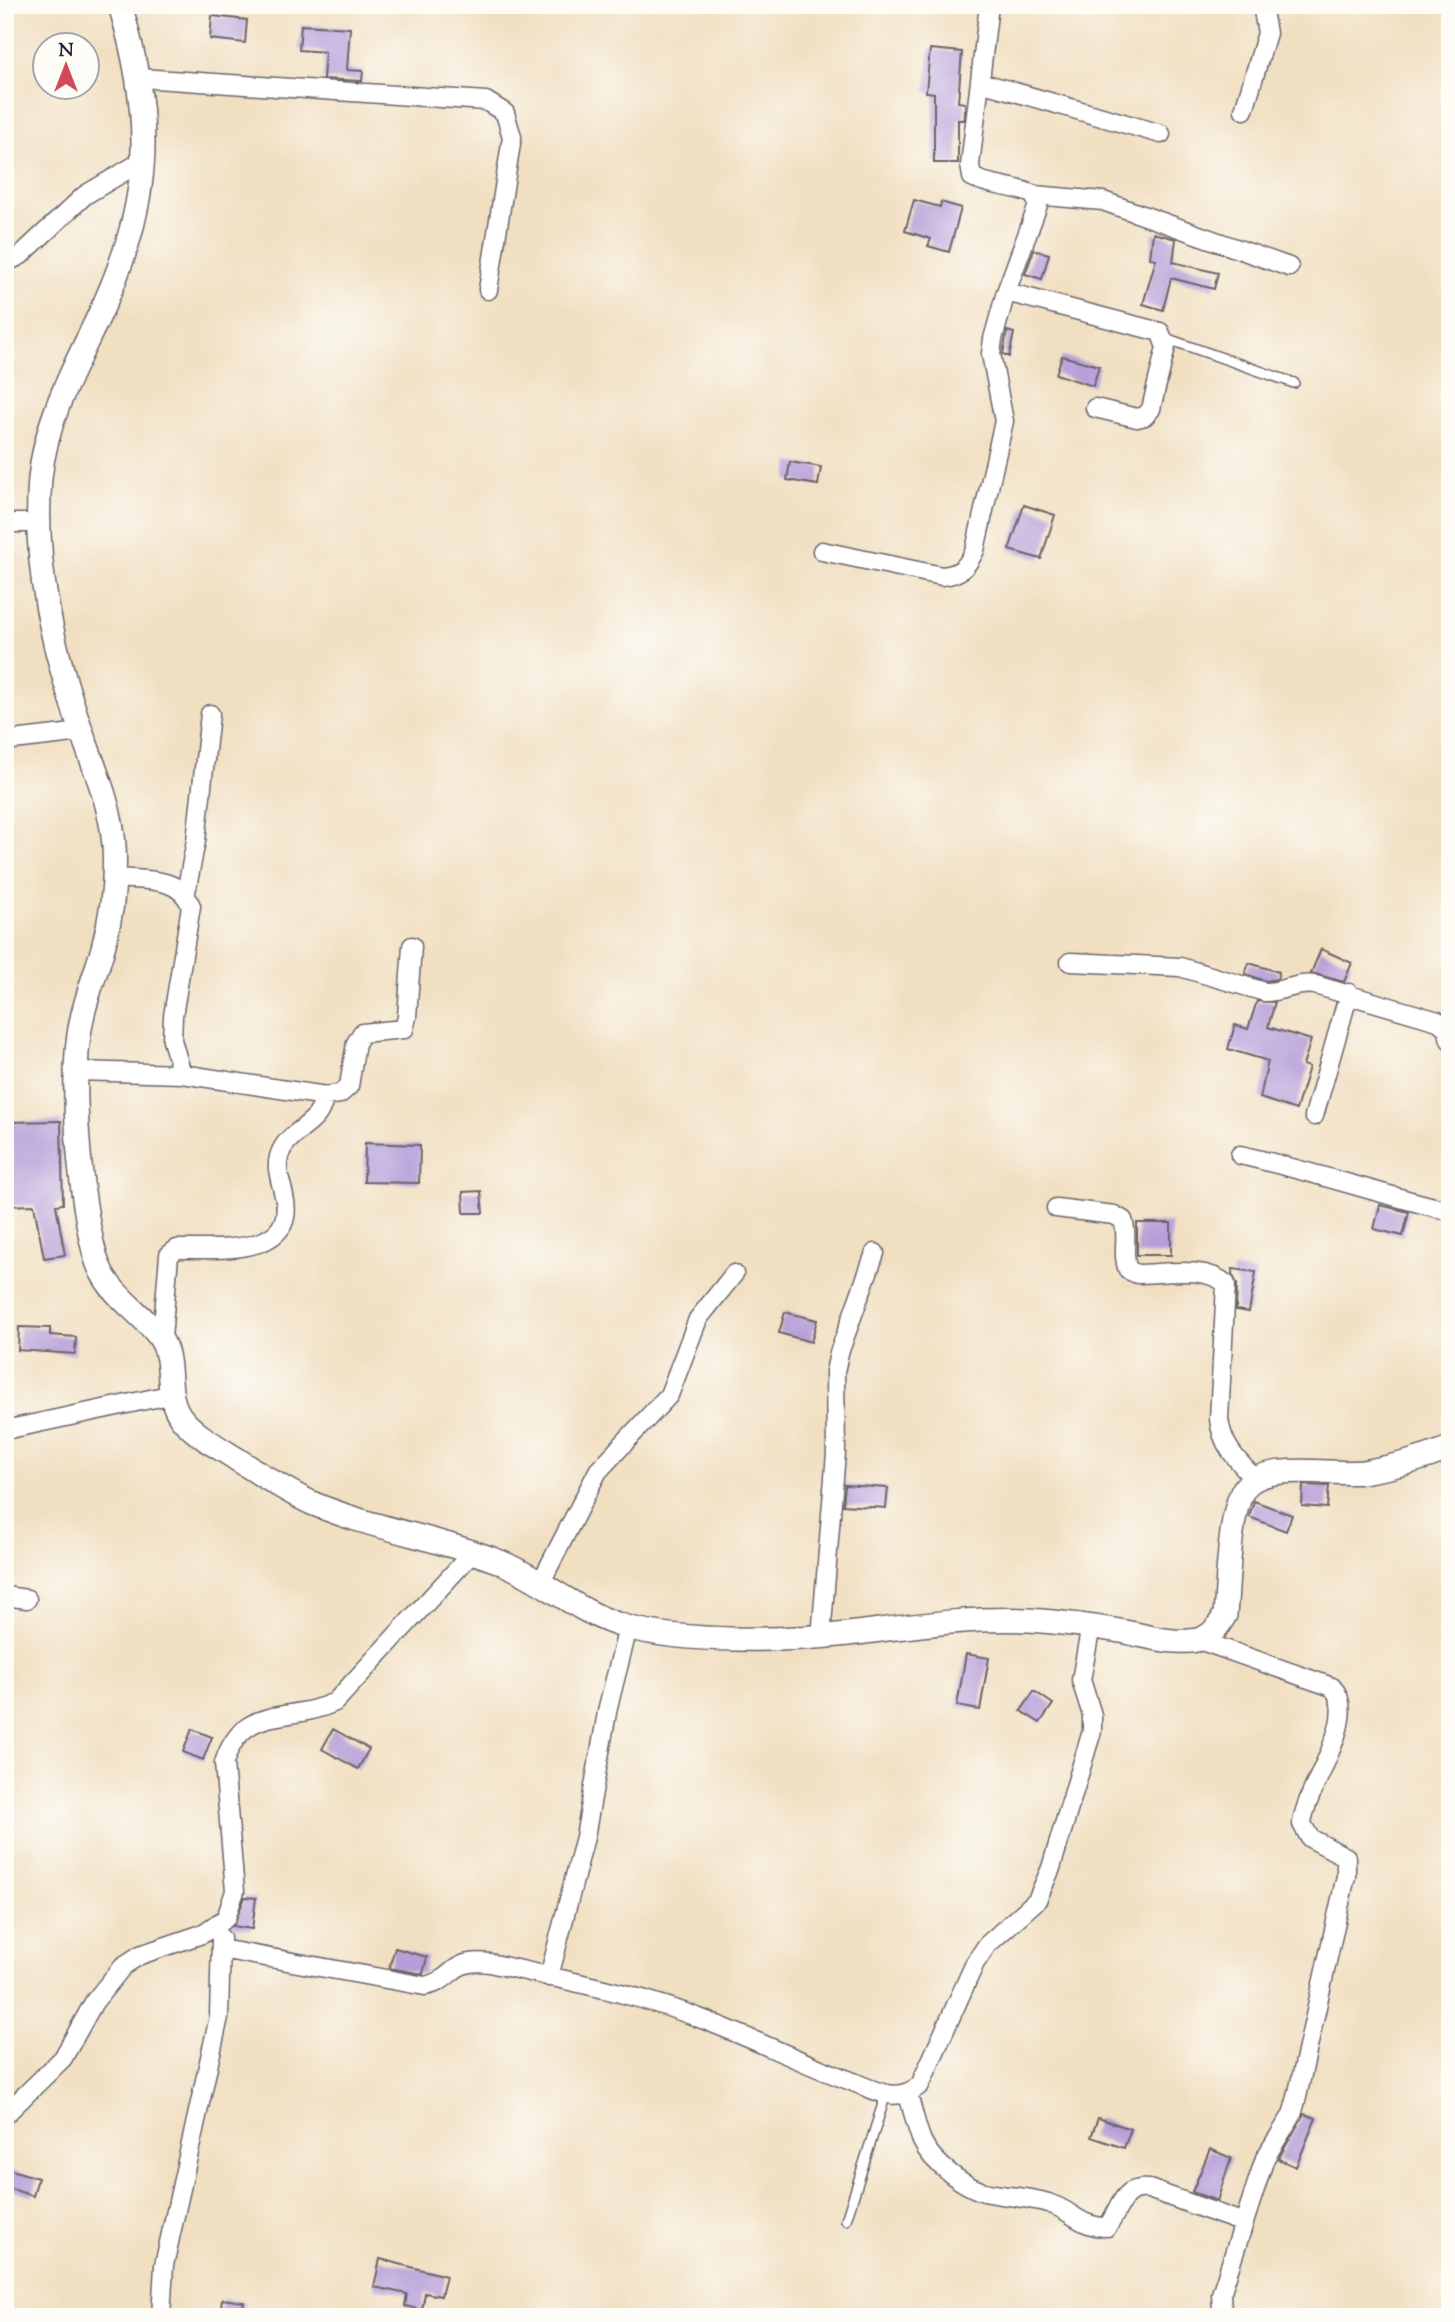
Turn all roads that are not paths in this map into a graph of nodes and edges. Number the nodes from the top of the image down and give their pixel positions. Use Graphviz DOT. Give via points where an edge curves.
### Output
graph roads {
  1 [pos="120,5"];
  2 [pos="989,5"];
  3 [pos="1262,5"];
  4 [pos="140,78"];
  5 [pos="980,82"];
  6 [pos="1244,110"];
  7 [pos="1161,134"];
  8 [pos="144,160"];
  9 [pos="1034,195"];
  10 [pos="5,264"];
  11 [pos="1289,267"];
  12 [pos="488,290"];
  13 [pos="1006,292"];
  14 [pos="1165,338"];
  15 [pos="1294,383"];
  16 [pos="1095,408"];
  17 [pos="5,523"];
  18 [pos="38,523"];
  19 [pos="822,551"];
  20 [pos="210,714"];
  21 [pos="82,732"];
  22 [pos="5,741"];
  23 [pos="114,878"];
  24 [pos="186,892"];
  25 [pos="412,946"];
  26 [pos="1070,962"];
  27 [pos="1349,993"];
  28 [pos="1450,1040"];
  29 [pos="76,1071"];
  30 [pos="182,1074"];
  31 [pos="326,1096"];
  32 [pos="1314,1116"];
  33 [pos="1240,1155"];
  34 [pos="1056,1208"];
  35 [pos="1450,1211"];
  36 [pos="875,1253"];
  37 [pos="734,1274"];
  38 [pos="162,1338"];
  39 [pos="169,1395"];
  40 [pos="5,1430"];
  41 [pos="1450,1448"];
  42 [pos="1255,1479"];
  43 [pos="473,1552"];
  44 [pos="541,1583"];
  45 [pos="5,1596"];
  46 [pos="27,1599"];
  47 [pos="1091,1626"];
  48 [pos="628,1628"];
  49 [pos="821,1637"];
  50 [pos="1199,1640"];
  51 [pos="221,1924"];
  52 [pos="221,1949"];
  53 [pos="549,1977"];
  54 [pos="886,2094"];
  55 [pos="908,2095"];
  56 [pos="5,2115"];
  57 [pos="846,2220"];
  58 [pos="1244,2223"];
  59 [pos="161,2317"];
  60 [pos="1229,2317"];
  1 -- 4 [label="street"];
  2 -- 5 [label="street"];
  3 -- 6 [label="street" via="1267,33"];
  4 -- 8 [label="street"];
  4 -- 12 [label="street" via="486,101 505,113 512,137"];
  5 -- 7 [label="street"];
  5 -- 9 [label="street" via="972,177"];
  8 -- 10 [label="street" via="85,195 21,256"];
  8 -- 18 [label="street" via="125,255 48,430"];
  9 -- 11 [label="street" via="1103,201"];
  9 -- 13 [label="street" via="1038,205 1034,221"];
  13 -- 14 [label="street" via="1160,331"];
  13 -- 19 [label="street" via="991,354 1004,421 1002,441 968,565 956,574 942,576"];
  14 -- 15 [label="lane"];
  14 -- 16 [label="street" via="1146,416"];
  17 -- 18 [label="street"];
  18 -- 21 [label="street" via="43,584 58,658"];
  20 -- 24 [label="street"];
  21 -- 22 [label="street"];
  21 -- 23 [label="street" via="111,820"];
  23 -- 24 [label="street" via="173,883"];
  23 -- 29 [label="street" via="103,946 79,1031"];
  24 -- 30 [label="street" via="191,906 172,1040"];
  25 -- 31 [label="street" via="404,1029 362,1033 349,1086 340,1094"];
  26 -- 27 [label="street" via="1180,967 1265,992 1303,983"];
  27 -- 28 [label="street" via="1438,1021 1447,1028"];
  27 -- 32 [label="street"];
  29 -- 30 [label="street"];
  29 -- 38 [label="street" via="96,1262 112,1292"];
  30 -- 31 [label="street"];
  31 -- 38 [label="street" via="318,1114 282,1149 277,1164 285,1207 278,1230 251,1247 177,1249 169,1255"];
  33 -- 35 [label="street"];
  34 -- 42 [label="street" via="1123,1220 1128,1270 1137,1274 1206,1274 1226,1284 1221,1436"];
  36 -- 49 [label="street" via="835,1372 836,1453"];
  37 -- 44 [label="street" via="698,1319 669,1395 597,1471"];
  38 -- 39 [label="street" via="169,1358"];
  39 -- 40 [label="street"];
  39 -- 43 [label="street" via="181,1418 206,1439 312,1503"];
  41 -- 42 [label="street" via="1412,1463 1359,1472 1275,1472"];
  42 -- 50 [label="street" via="1245,1488 1237,1511 1224,1615 1216,1630"];
  43 -- 44 [label="street"];
  43 -- 51 [label="street" via="335,1702 314,1712 254,1721 230,1745 224,1763 235,1891"];
  44 -- 48 [label="street" via="587,1611"];
  45 -- 46 [label="street"];
  47 -- 49 [label="street" via="1024,1620 955,1622"];
  47 -- 50 [label="street"];
  47 -- 55 [label="street" via="1081,1680 1092,1715 1091,1731 1051,1867 1037,1900 987,1945 975,1963 920,2085"];
  48 -- 49 [label="street" via="671,1635"];
  48 -- 53 [label="street" via="608,1707 585,1836"];
  50 -- 58 [label="street" via="1332,1687 1340,1695 1342,1707 1301,1824 1310,1838 1346,1857 1346,1876 1292,2115 1265,2158"];
  51 -- 52 [label="street"];
  51 -- 56 [label="street" via="123,1966 94,2002 63,2058"];
  52 -- 53 [label="street" via="425,1986 436,1984 458,1964 472,1961"];
  52 -- 59 [label="street" via="219,2017 164,2265"];
  53 -- 54 [label="street" via="708,2021 795,2061"];
  54 -- 55 [label="street"];
  54 -- 57 [label="lane"];
  55 -- 58 [label="street" via="923,2143 933,2157 986,2193 1043,2201 1090,2227 1107,2227 1127,2192 1149,2189"];
  58 -- 60 [label="street" via="1220,2302"];
}
